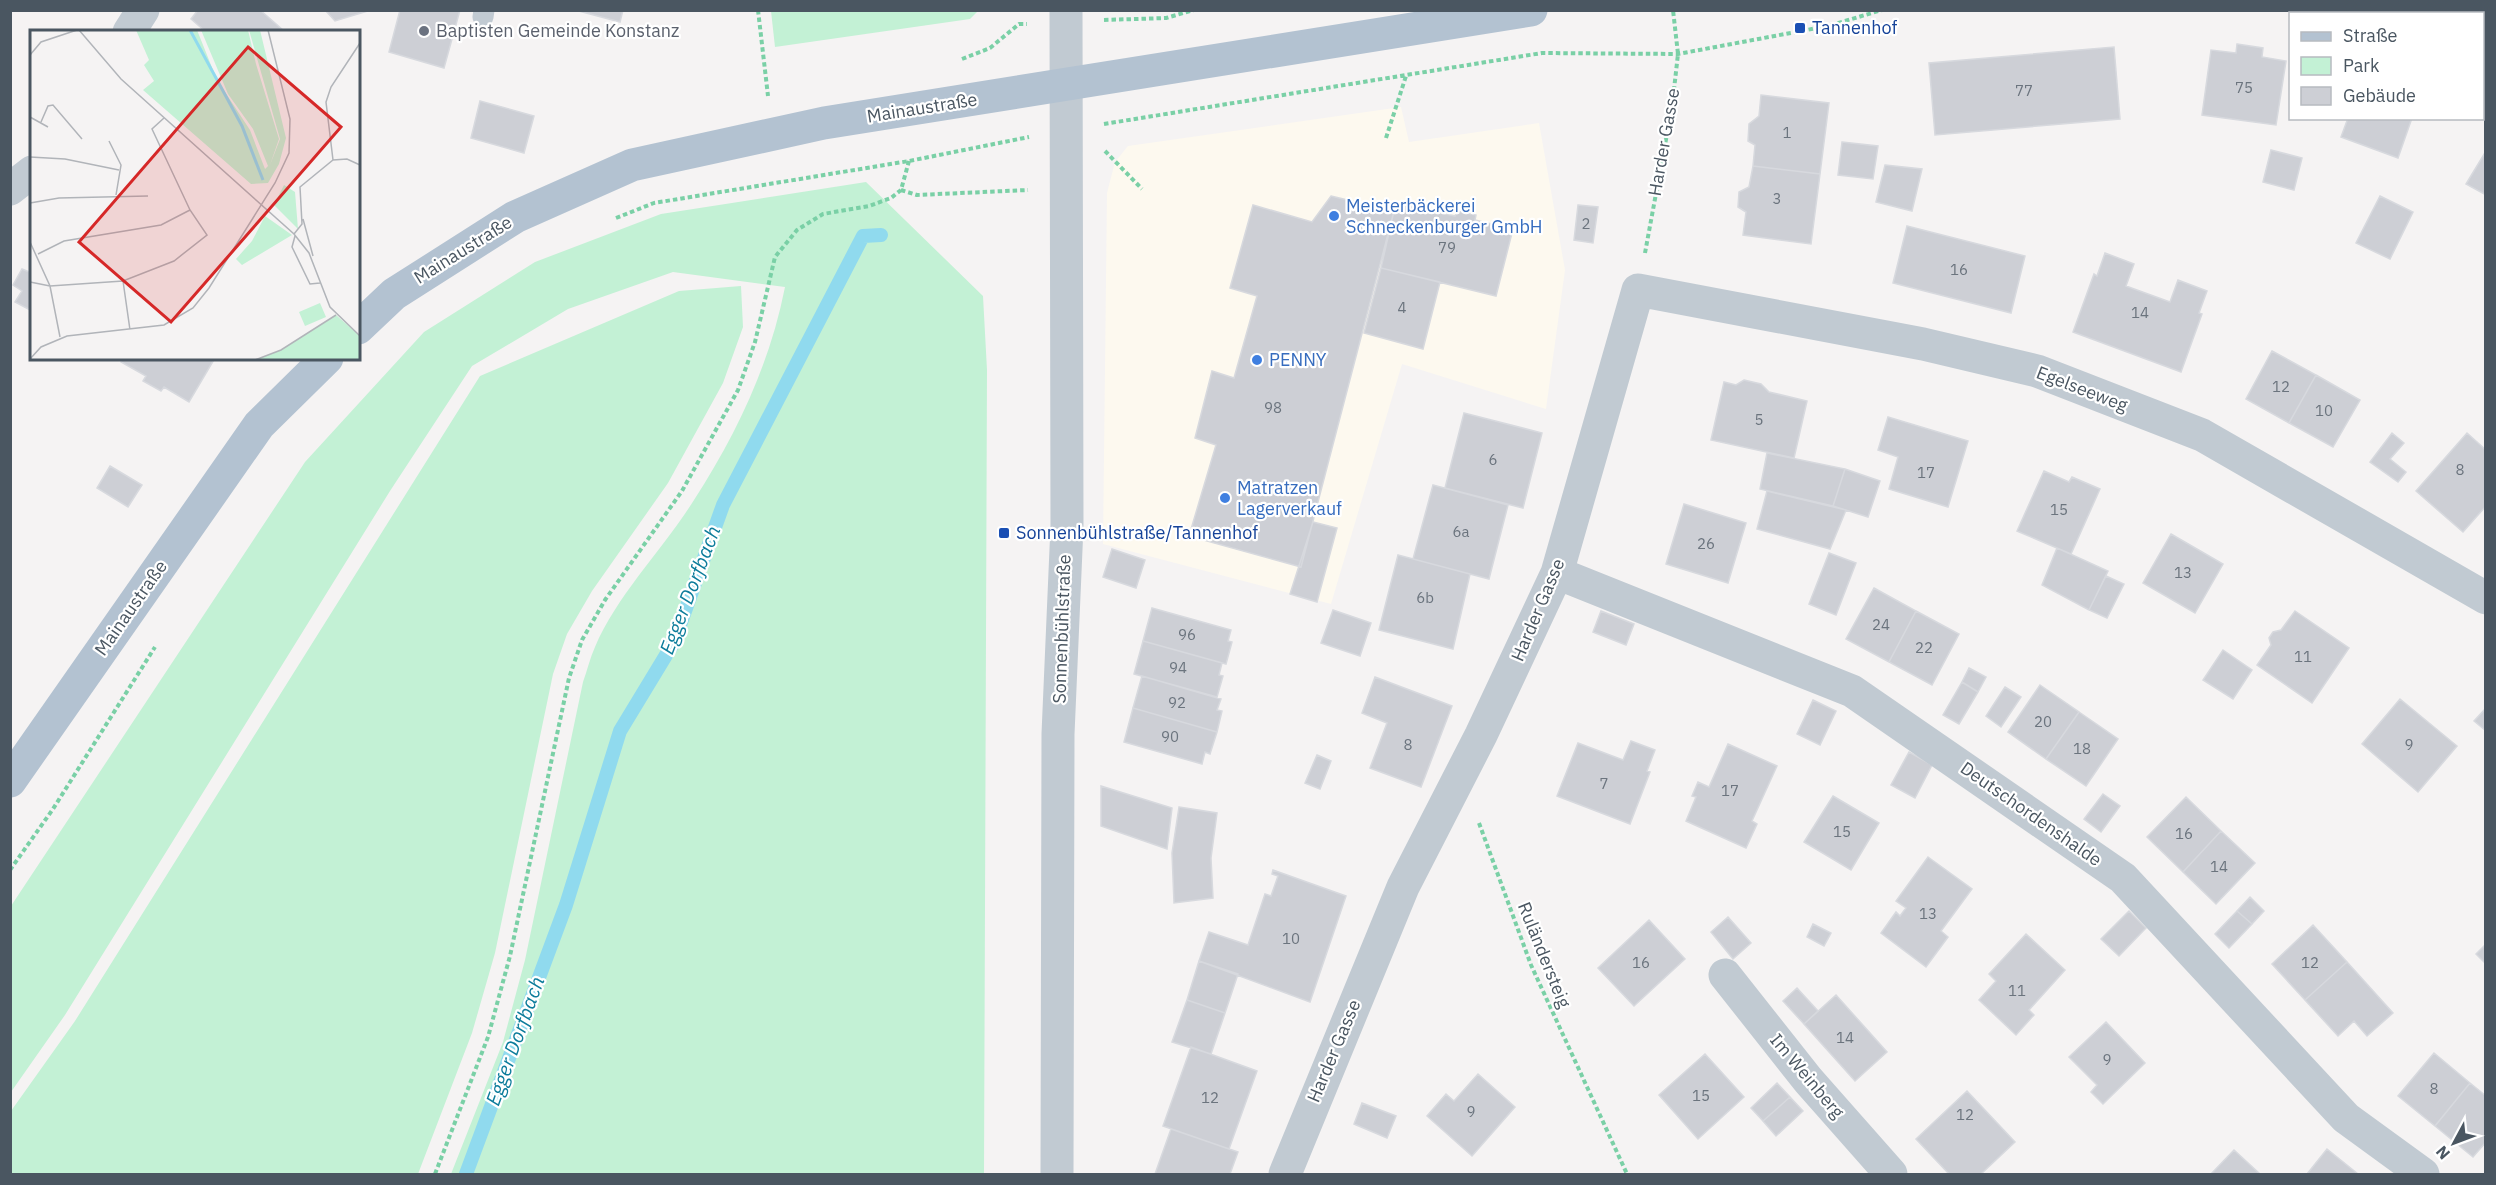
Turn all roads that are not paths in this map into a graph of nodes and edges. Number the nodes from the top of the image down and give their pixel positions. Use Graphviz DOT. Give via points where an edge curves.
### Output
graph roads {
  1 [pos="143,10"];
  2 [pos="1531,10"];
  3 [pos="1066,17"];
  4 [pos="130,30"];
  5 [pos="1064,84"];
  6 [pos="30,174"];
  7 [pos="10,189"];
  8 [pos="1638,290"];
  9 [pos="360,326"];
  10 [pos="325,360"];
  11 [pos="1557,573"];
  12 [pos="2486,598"];
  13 [pos="10,781"];
  14 [pos="1725,975"];
  15 [pos="1057,1174"];
  16 [pos="1285,1174"];
  17 [pos="1891,1174"];
  18 [pos="2423,1174"];
  1 -- 4 [label="street"];
  2 -- 5 [label="main road, Mainaustraße"];
  3 -- 5 [label="street, Sonnenbühlstraße"];
  5 -- 9 [label="main road, Mainaustraße" via="824,123 632,165 515,217 394,294"];
  5 -- 15 [label="street, Sonnenbühlstraße" via="1073,129 1065,188 1067,526 1058,734"];
  6 -- 7 [label="street"];
  8 -- 11 [label="street, Harder Gasse"];
  8 -- 12 [label="street, Egelseeweg" via="1923,344 2037,371 2202,435"];
  10 -- 13 [label="main road, Mainaustraße" via="259,425"];
  11 -- 16 [label="street, Harder Gasse" via="1481,735 1403,887"];
  11 -- 18 [label="street, Deutschordenshalde" via="1852,691 2123,878 2346,1118"];
  14 -- 17 [label="street, Im Weinberg" via="1808,1080"];
}
